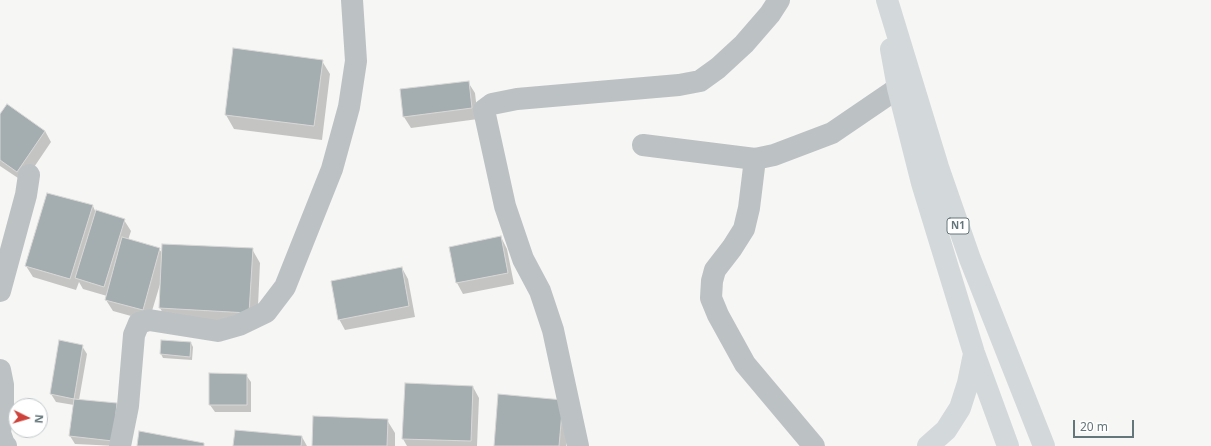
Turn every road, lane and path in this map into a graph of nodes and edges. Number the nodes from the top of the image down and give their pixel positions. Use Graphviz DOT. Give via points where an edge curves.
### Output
graph roads {
  1 [pos="352,0"];
  2 [pos="779,0"];
  3 [pos="883,0"];
  4 [pos="888,0"];
  5 [pos="898,88"];
  6 [pos="643,145"];
  7 [pos="755,159"];
  8 [pos="29,175"];
  9 [pos="0,291"];
  10 [pos="974,352"];
  11 [pos="0,370"];
  12 [pos="6,446"];
  13 [pos="120,446"];
  14 [pos="578,446"];
  15 [pos="814,446"];
  16 [pos="928,446"];
  17 [pos="1008,446"];
  18 [pos="1044,446"];
  1 -- 13 [label="street" via="356,61 349,107 332,169 285,287 266,312 239,325 218,331 149,320 139,323 134,335 128,406"];
  2 -- 14 [label="street" via="744,44 700,81 517,99 492,104 484,110 505,206 523,259 540,291 553,330"];
  3 -- 5 [label="highway, N1"];
  4 -- 18 [label="highway, N1" via="938,167 970,259"];
  5 -- 7 [label="street" via="832,133 774,155"];
  5 -- 10 [label="highway, N1" via="922,183"];
  6 -- 7 [label="street"];
  7 -- 15 [label="street" via="750,208 744,229 714,270 711,298 718,316 745,364"];
  8 -- 9 [label="street"];
  10 -- 16 [label="highway" via="960,408 946,430"];
  10 -- 17 [label="highway, N1"];
  11 -- 12 [label="street" via="3,385 0,433"];
}
